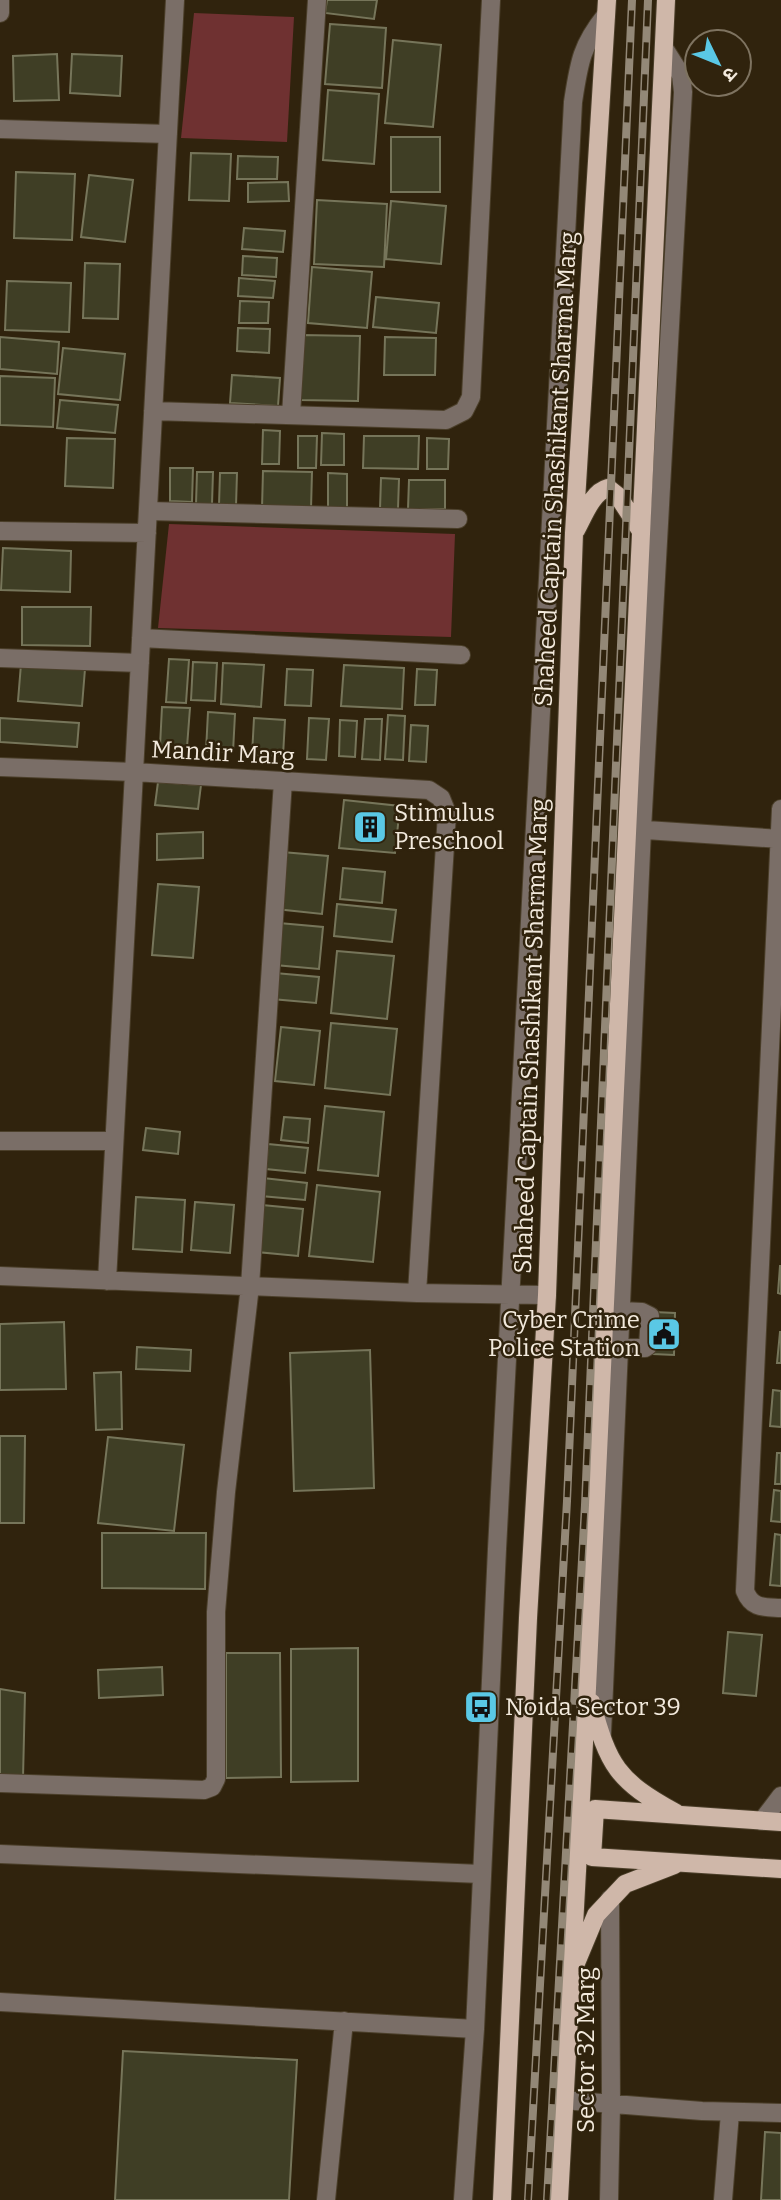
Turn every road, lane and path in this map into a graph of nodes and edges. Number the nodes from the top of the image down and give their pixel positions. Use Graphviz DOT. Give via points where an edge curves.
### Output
graph roads {
  1 [pos="0,0"];
  2 [pos="175,0"];
  3 [pos="317,0"];
  4 [pos="491,0"];
  5 [pos="666,0"];
  6 [pos="606,7"];
  7 [pos="0,13"];
  8 [pos="664,48"];
  9 [pos="0,129"];
  10 [pos="168,134"];
  11 [pos="153,411"];
  12 [pos="291,415"];
  13 [pos="148,511"];
  14 [pos="458,519"];
  15 [pos="0,531"];
  16 [pos="641,531"];
  17 [pos="147,533"];
  18 [pos="574,533"];
  19 [pos="141,638"];
  20 [pos="461,655"];
  21 [pos="0,658"];
  22 [pos="140,663"];
  23 [pos="0,767"];
  24 [pos="134,772"];
  25 [pos="283,781"];
  26 [pos="781,809"];
  27 [pos="635,829"];
  28 [pos="780,839"];
  29 [pos="0,1141"];
  30 [pos="114,1141"];
  31 [pos="0,1276"];
  32 [pos="107,1281"];
  33 [pos="250,1286"];
  34 [pos="417,1293"];
  35 [pos="510,1294"];
  36 [pos="547,1295"];
  37 [pos="621,1311"];
  38 [pos="620,1348"];
  39 [pos="781,1608"];
  40 [pos="587,1688"];
  41 [pos="602,1740"];
  42 [pos="0,1783"];
  43 [pos="781,1796"];
  44 [pos="682,1816"];
  45 [pos="762,1821"];
  46 [pos="781,1822"];
  47 [pos="0,1854"];
  48 [pos="680,1862"];
  49 [pos="781,1869"];
  50 [pos="481,1874"];
  51 [pos="610,1899"];
  52 [pos="570,1987"];
  53 [pos="0,2002"];
  54 [pos="344,2021"];
  55 [pos="475,2029"];
  56 [pos="563,2100"];
  57 [pos="611,2104"];
  58 [pos="730,2113"];
  59 [pos="781,2113"];
  60 [pos="326,2200"];
  61 [pos="463,2200"];
  62 [pos="502,2200"];
  63 [pos="559,2200"];
  64 [pos="609,2200"];
  65 [pos="723,2200"];
  1 -- 7 [label="street"];
  2 -- 10 [label="street"];
  3 -- 12 [label="street"];
  4 -- 12 [label="street" via="471,397 464,411 446,420"];
  5 -- 8 [label="main road"];
  6 -- 18 [label="main road, Shaheed Captain Shashikant Sharma Marg"];
  6 -- 35 [label="street" via="579,61 573,102"];
  8 -- 16 [label="main road"];
  8 -- 27 [label="street" via="681,75 683,92"];
  9 -- 10 [label="street"];
  10 -- 11 [label="street"];
  11 -- 12 [label="street"];
  11 -- 13 [label="street"];
  13 -- 14 [label="street"];
  13 -- 17 [label="street"];
  15 -- 17 [label="street"];
  16 -- 18 [label="main road" via="608,488 594,497"];
  16 -- 27 [label="main road"];
  17 -- 19 [label="street"];
  18 -- 36 [label="main road, Shaheed Captain Shashikant Sharma Marg"];
  19 -- 20 [label="street"];
  19 -- 22 [label="street"];
  21 -- 22 [label="street"];
  22 -- 24 [label="street"];
  23 -- 24 [label="street, Mandir Marg"];
  24 -- 25 [label="street, Mandir Marg"];
  24 -- 30 [label="street"];
  25 -- 33 [label="street"];
  25 -- 34 [label="street, Mandir Marg" via="429,790 441,798 447,813"];
  26 -- 28 [label="street"];
  27 -- 28 [label="street"];
  27 -- 37 [label="street"];
  27 -- 40 [label="main road"];
  28 -- 39 [label="street" via="745,1591 756,1607"];
  29 -- 30 [label="street"];
  30 -- 32 [label="street"];
  31 -- 32 [label="street"];
  32 -- 33 [label="street"];
  33 -- 34 [label="street"];
  33 -- 42 [label="street" via="216,1612 216,1779 212,1787"];
  34 -- 35 [label="street"];
  35 -- 36 [label="street"];
  35 -- 50 [label="street"];
  36 -- 62 [label="main road, Shaheed Captain Shashikant Sharma Marg" via="526,1645"];
  37 -- 38 [label="street"];
  37 -- 38 [label="street" via="650,1316 648,1346"];
  38 -- 41 [label="street"];
  40 -- 41 [label="main road"];
  40 -- 52 [label="main road"];
  41 -- 44 [label="main road" via="617,1771 644,1795"];
  43 -- 45 [label="street"];
  44 -- 45 [label="main road"];
  44 -- 48 [label="main road" via="595,1809 593,1857"];
  45 -- 46 [label="main road"];
  47 -- 50 [label="street"];
  48 -- 49 [label="main road"];
  48 -- 51 [label="main road" via="625,1884"];
  50 -- 55 [label="street"];
  51 -- 52 [label="main road" via="596,1915"];
  51 -- 57 [label="street, Sector 32 Marg"];
  52 -- 56 [label="main road"];
  53 -- 54 [label="street"];
  54 -- 55 [label="street"];
  54 -- 60 [label="street"];
  55 -- 61 [label="street"];
  56 -- 57 [label="street"];
  56 -- 63 [label="main road"];
  57 -- 58 [label="street"];
  57 -- 64 [label="street, Sector 32 Marg"];
  58 -- 59 [label="street"];
  58 -- 65 [label="street"];
}
